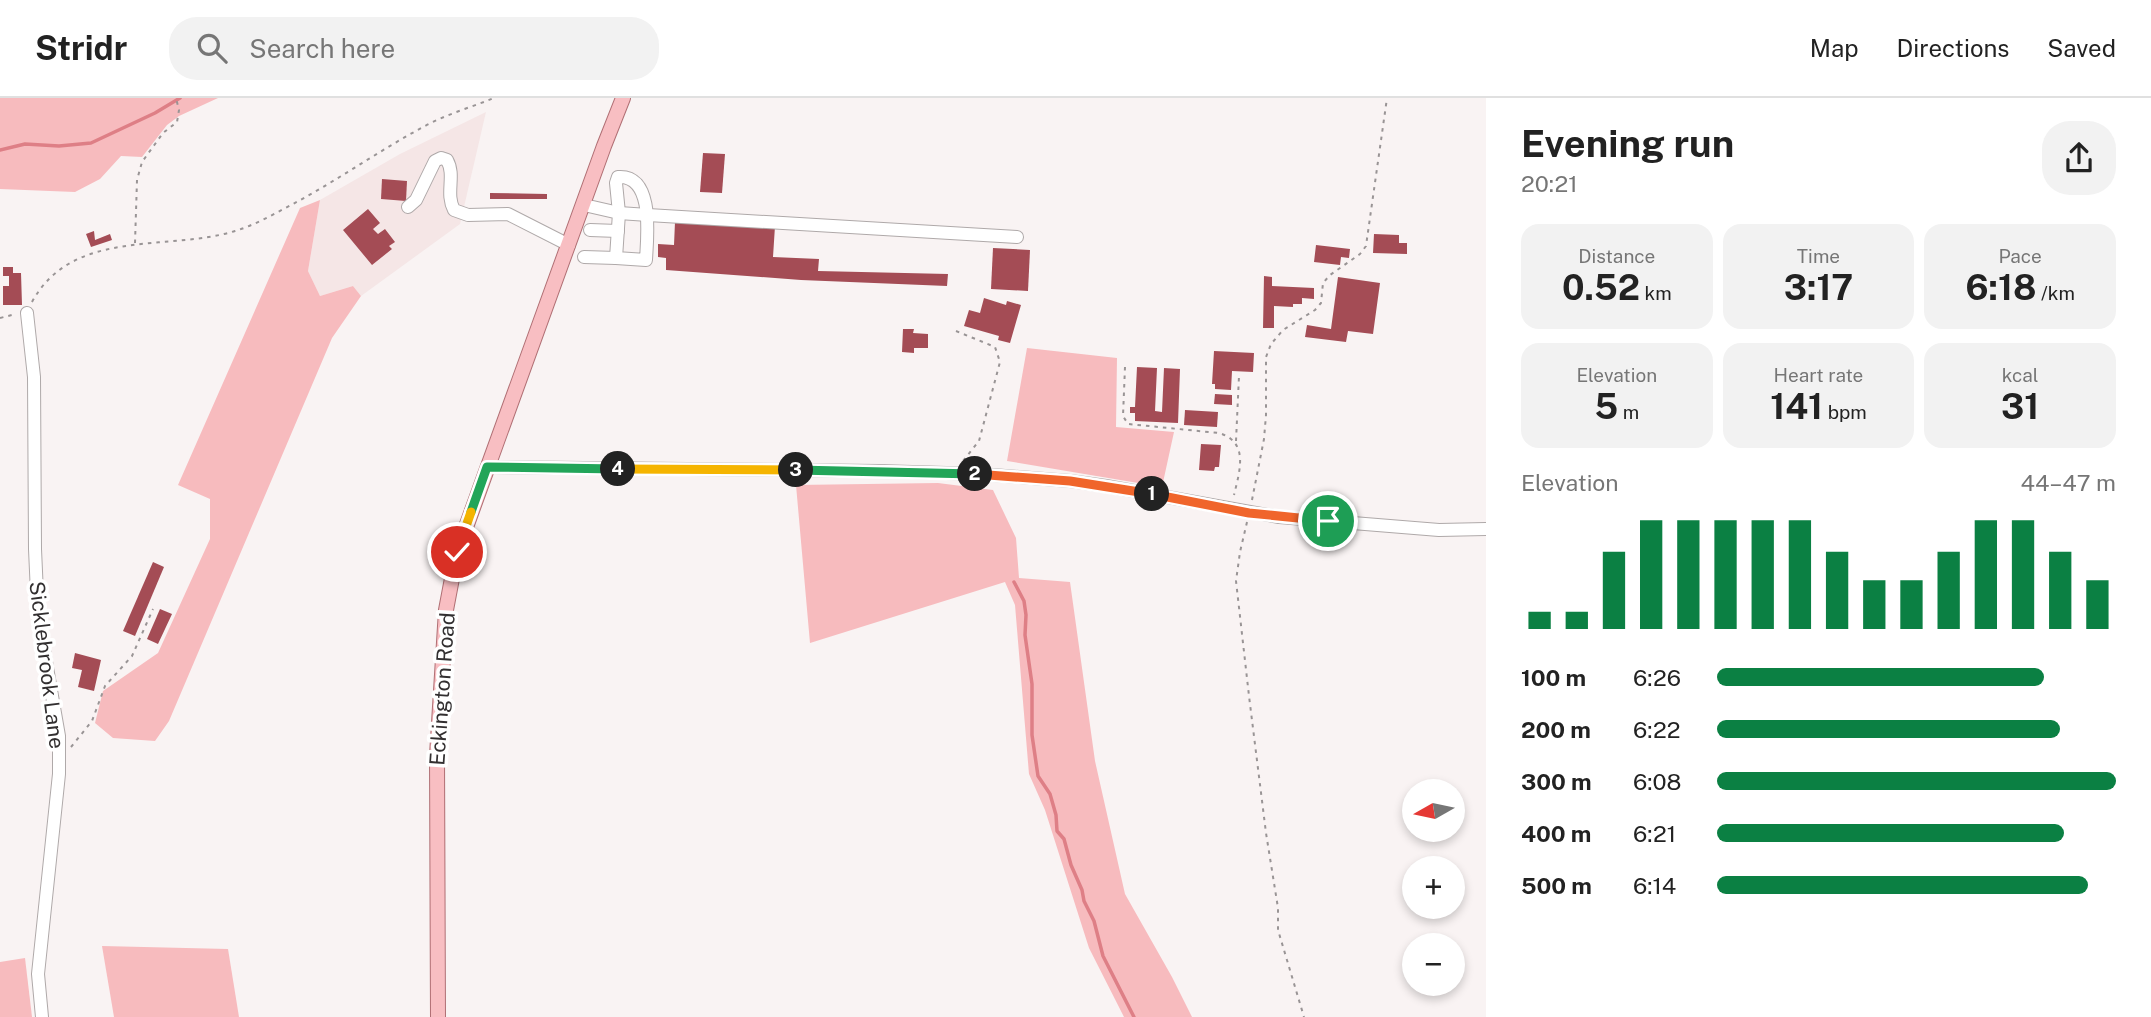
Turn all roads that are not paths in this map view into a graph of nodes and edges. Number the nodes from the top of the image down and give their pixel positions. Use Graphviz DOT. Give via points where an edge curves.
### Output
graph roads {
  1 [pos="623,98"];
  2 [pos="584,205"];
  3 [pos="408,207"];
  4 [pos="619,213"];
  5 [pos="648,215"];
  6 [pos="590,230"];
  7 [pos="618,231"];
  8 [pos="1017,236"];
  9 [pos="569,245"];
  10 [pos="584,257"];
  11 [pos="615,258"];
  12 [pos="27,313"];
  13 [pos="487,467"];
  14 [pos="1486,529"];
  15 [pos="42,1017"];
  16 [pos="438,1017"];
  1 -- 2 [label="main road, Eckington Road"];
  2 -- 4 [label="street"];
  2 -- 9 [label="main road, Eckington Road"];
  3 -- 9 [label="street" via="435,160 441,158 452,171 449,194 454,210 468,215 508,214"];
  4 -- 5 [label="street"];
  4 -- 5 [label="street" via="615,183 623,177 642,192"];
  4 -- 7 [label="street"];
  5 -- 8 [label="street"];
  5 -- 11 [label="street" via="646,260"];
  6 -- 7 [label="street"];
  7 -- 11 [label="street"];
  9 -- 13 [label="main road, Eckington Road"];
  10 -- 11 [label="street"];
  12 -- 15 [label="street, Sicklebrook Lane" via="34,377 38,616 59,736 38,974"];
  13 -- 14 [label="street" via="954,473 1106,485 1279,517 1439,530"];
  13 -- 16 [label="main road, Eckington Road" via="457,552 446,610 437,755"];
}
